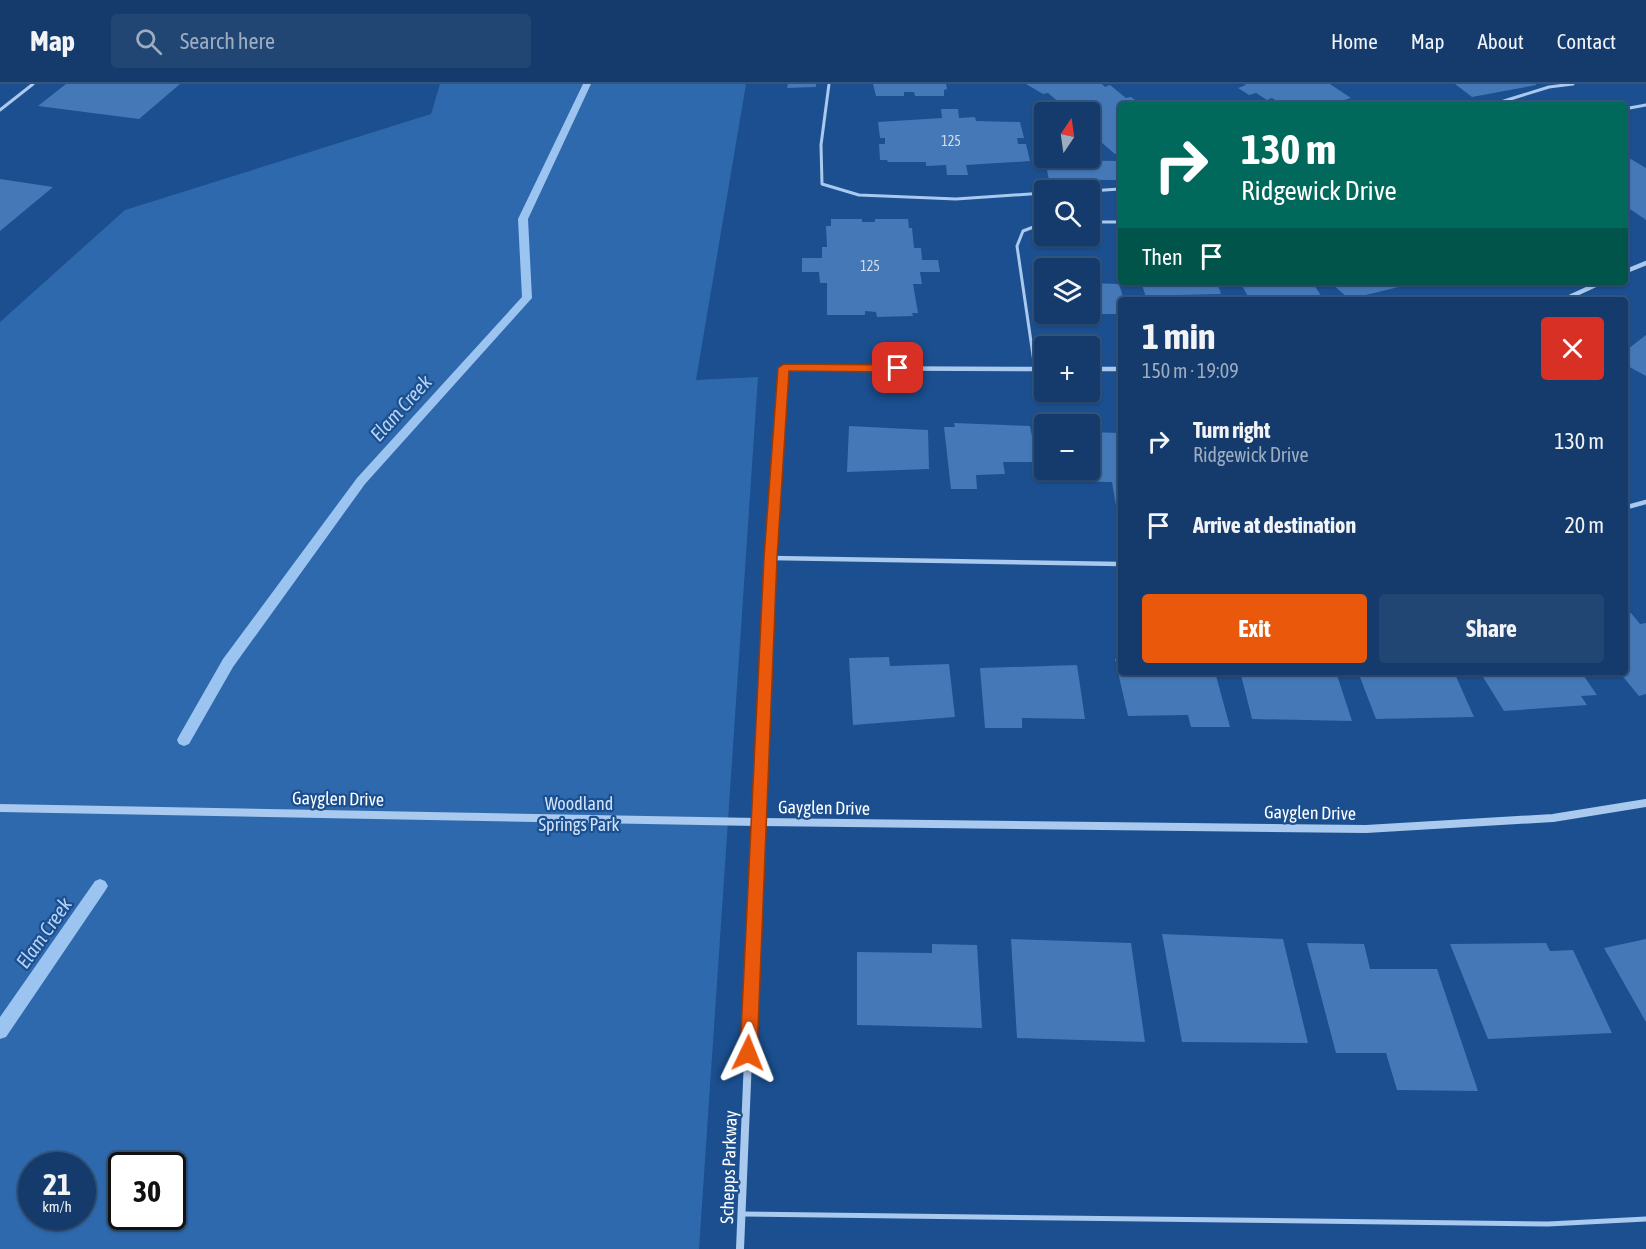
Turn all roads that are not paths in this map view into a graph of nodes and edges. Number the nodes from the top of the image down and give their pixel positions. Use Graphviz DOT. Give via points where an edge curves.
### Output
graph roads {
  1 [pos="33,84"];
  2 [pos="829,84"];
  3 [pos="1573,84"];
  4 [pos="1501,102"];
  5 [pos="1646,105"];
  6 [pos="1628,109"];
  7 [pos="0,110"];
  8 [pos="1118,189"];
  9 [pos="1100,190"];
  10 [pos="1034,195"];
  11 [pos="1100,222"];
  12 [pos="1118,222"];
  13 [pos="1034,227"];
  14 [pos="1646,262"];
  15 [pos="1628,270"];
  16 [pos="1596,285"];
  17 [pos="1570,297"];
  18 [pos="1034,362"];
  19 [pos="1034,369"];
  20 [pos="1100,369"];
  21 [pos="1118,369"];
  22 [pos="1646,502"];
  23 [pos="1628,507"];
  24 [pos="771,558"];
  25 [pos="1118,564"];
  26 [pos="1646,802"];
  27 [pos="0,808"];
  28 [pos="757,822"];
  29 [pos="742,1214"];
  30 [pos="1646,1219"];
  31 [pos="740,1249"];
  1 -- 7 [label="lane"];
  2 -- 10 [label="lane" via="821,145 822,184 859,195 956,199"];
  3 -- 4 [label="lane"];
  5 -- 6 [label="lane"];
  8 -- 9 [label="lane"];
  11 -- 12 [label="lane"];
  13 -- 18 [label="lane" via="1023,231 1017,246"];
  14 -- 15 [label="street"];
  16 -- 17 [label="street"];
  19 -- 24 [label="street, Schepps Parkway" via="784,368"];
  20 -- 21 [label="street"];
  22 -- 23 [label="lane"];
  24 -- 25 [label="lane"];
  24 -- 28 [label="street, Schepps Parkway"];
  26 -- 28 [label="street, Gayglen Drive" via="1553,818 1366,829"];
  27 -- 28 [label="street, Gayglen Drive"];
  28 -- 29 [label="street, Schepps Parkway"];
  29 -- 30 [label="lane" via="1548,1224"];
  29 -- 31 [label="street, Schepps Parkway"];
}
